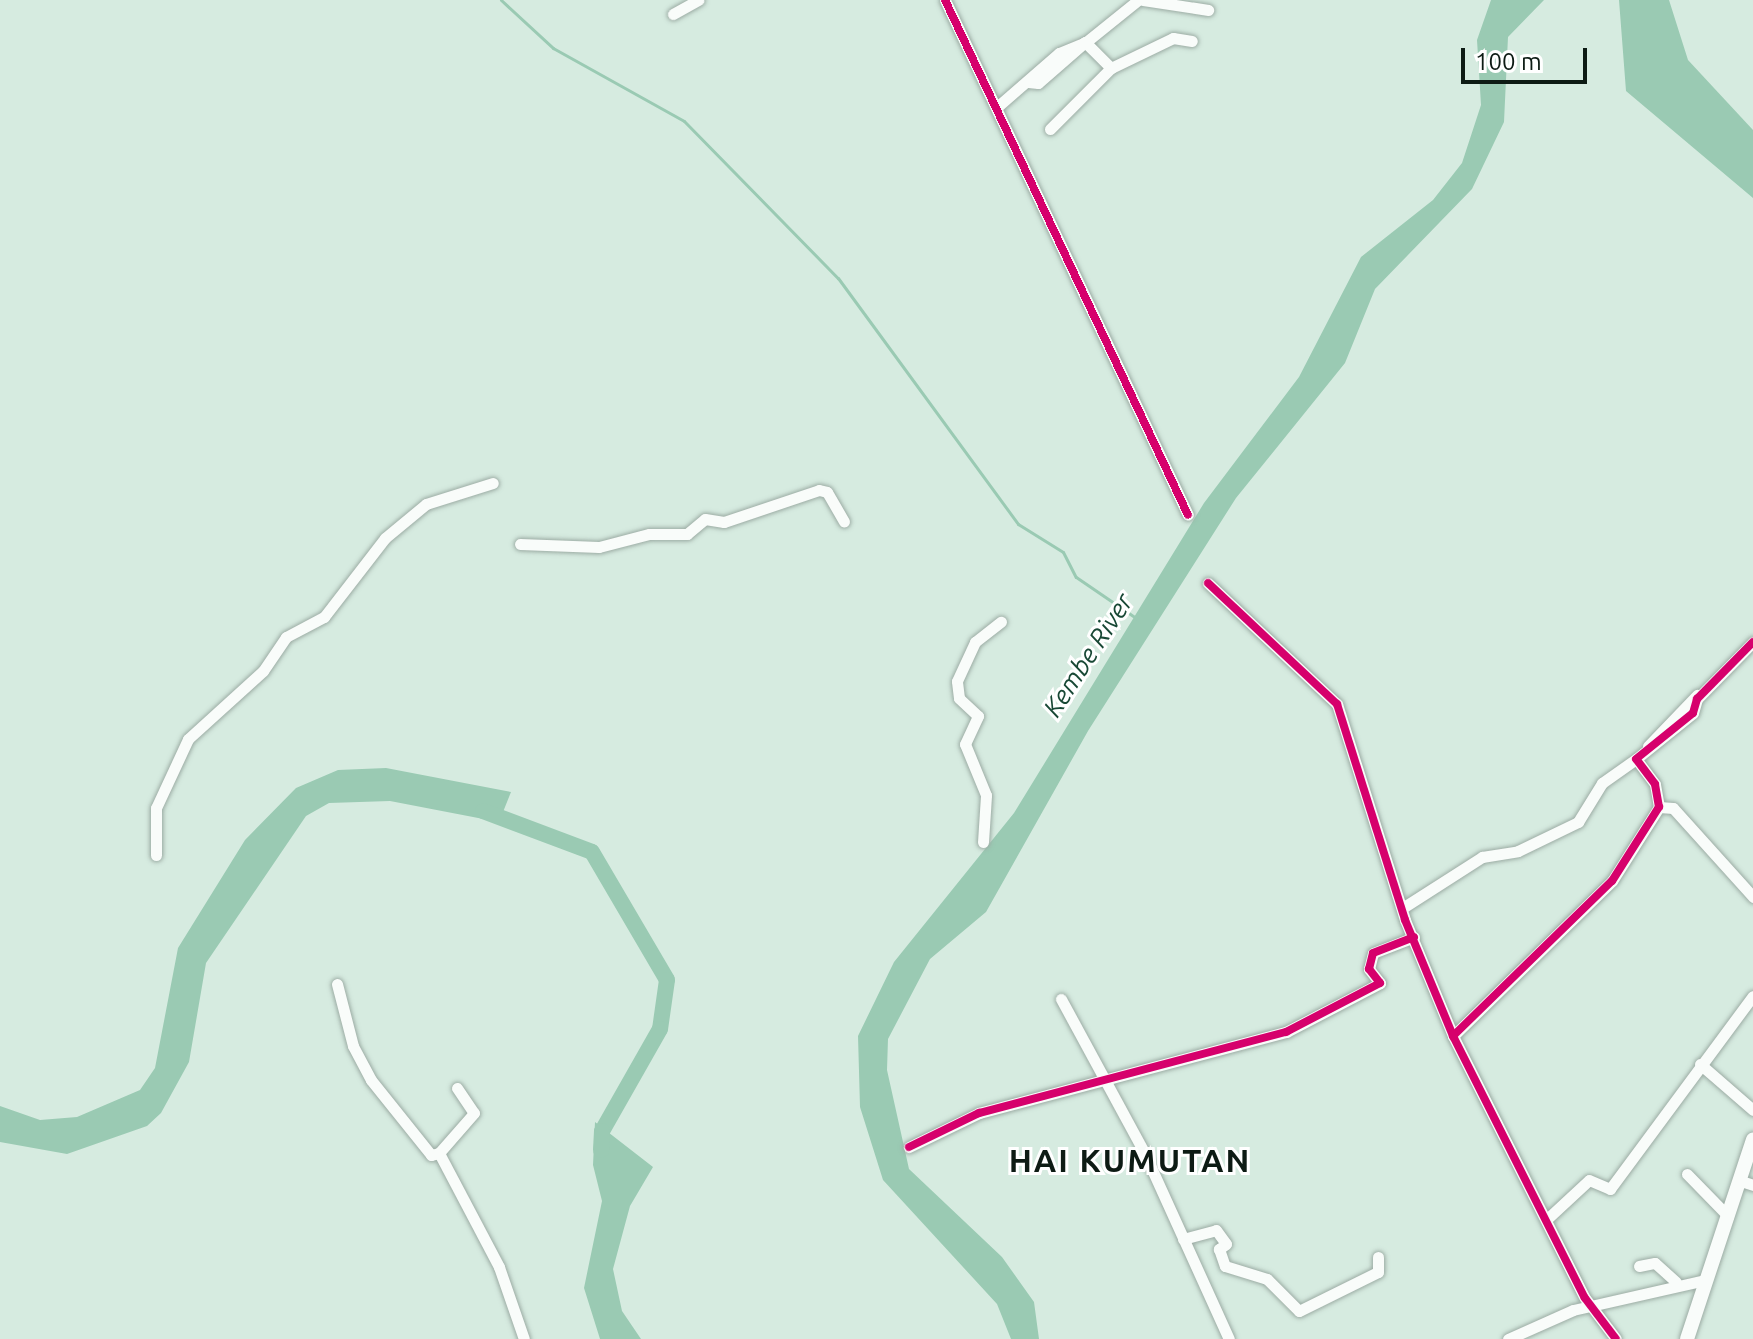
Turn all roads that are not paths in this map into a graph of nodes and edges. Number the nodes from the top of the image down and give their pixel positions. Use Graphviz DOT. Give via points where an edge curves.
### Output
graph roads {
  1 [pos="698,0"];
  2 [pos="945,0"];
  3 [pos="1140,1"];
  4 [pos="1208,10"];
  5 [pos="673,14"];
  6 [pos="1192,41"];
  7 [pos="1085,42"];
  8 [pos="1111,68"];
  9 [pos="997,107"];
  10 [pos="1050,129"];
  11 [pos="493,483"];
  12 [pos="1188,515"];
  13 [pos="844,522"];
  14 [pos="520,544"];
  15 [pos="1208,583"];
  16 [pos="1001,622"];
  17 [pos="1753,642"];
  18 [pos="1639,756"];
  19 [pos="1659,807"];
  20 [pos="983,842"];
  21 [pos="156,855"];
  22 [pos="1753,897"];
  23 [pos="1404,907"];
  24 [pos="1414,937"];
  25 [pos="337,984"];
  26 [pos="1753,996"];
  27 [pos="1061,999"];
  28 [pos="1453,1036"];
  29 [pos="1700,1064"];
  30 [pos="1101,1082"];
  31 [pos="457,1088"];
  32 [pos="1753,1110"];
  33 [pos="1753,1140"];
  34 [pos="909,1147"];
  35 [pos="439,1153"];
  36 [pos="1687,1174"];
  37 [pos="1747,1183"];
  38 [pos="1728,1216"];
  39 [pos="1547,1219"];
  40 [pos="1183,1239"];
  41 [pos="1378,1257"];
  42 [pos="1639,1266"];
  43 [pos="1705,1280"];
  44 [pos="1676,1282"];
  45 [pos="1596,1304"];
  46 [pos="524,1339"];
  47 [pos="1229,1339"];
  48 [pos="1508,1339"];
  49 [pos="1616,1339"];
  50 [pos="1687,1339"];
  1 -- 5 [label="street"];
  2 -- 9 [label="street"];
  3 -- 4 [label="street"];
  3 -- 7 [label="street"];
  6 -- 8 [label="street" via="1156,43"];
  7 -- 8 [label="street"];
  7 -- 9 [label="street" via="1059,53"];
  8 -- 10 [label="street"];
  9 -- 12 [label="street"];
  11 -- 21 [label="street" via="426,504 385,538 324,617 286,637 263,671 188,739 156,808"];
  13 -- 14 [label="street" via="827,492 819,490 724,522 705,519 687,534 649,534 599,547"];
  15 -- 23 [label="street" via="1337,704"];
  16 -- 20 [label="street" via="975,642 957,681 959,698 978,716 965,744 986,795"];
  17 -- 18 [label="street" via="1713,680 1693,713"];
  18 -- 19 [label="street" via="1655,784"];
  18 -- 23 [label="street" via="1602,783 1578,822 1518,851 1482,857"];
  19 -- 22 [label="street" via="1673,808"];
  19 -- 28 [label="street" via="1612,881"];
  23 -- 24 [label="street"];
  24 -- 28 [label="street"];
  24 -- 30 [label="street" via="1373,953 1369,969 1380,983 1286,1032"];
  25 -- 35 [label="street" via="353,1046 371,1080 431,1155"];
  26 -- 29 [label="street"];
  27 -- 30 [label="street"];
  28 -- 39 [label="street"];
  29 -- 32 [label="street"];
  29 -- 39 [label="street" via="1610,1189 1589,1180"];
  30 -- 34 [label="street" via="979,1113"];
  30 -- 40 [label="street"];
  31 -- 35 [label="street" via="474,1113"];
  33 -- 37 [label="main road"];
  35 -- 46 [label="street" via="499,1267"];
  36 -- 38 [label="street"];
  37 -- 38 [label="main road"];
  38 -- 43 [label="main road"];
  39 -- 45 [label="street" via="1585,1298"];
  40 -- 41 [label="street" via="1216,1230 1226,1244 1219,1249 1225,1266 1267,1279 1299,1311 1378,1272"];
  40 -- 47 [label="street"];
  42 -- 44 [label="street" via="1655,1263"];
  43 -- 44 [label="street"];
  43 -- 50 [label="main road"];
  44 -- 45 [label="street"];
  45 -- 48 [label="street"];
  45 -- 49 [label="street"];
}
